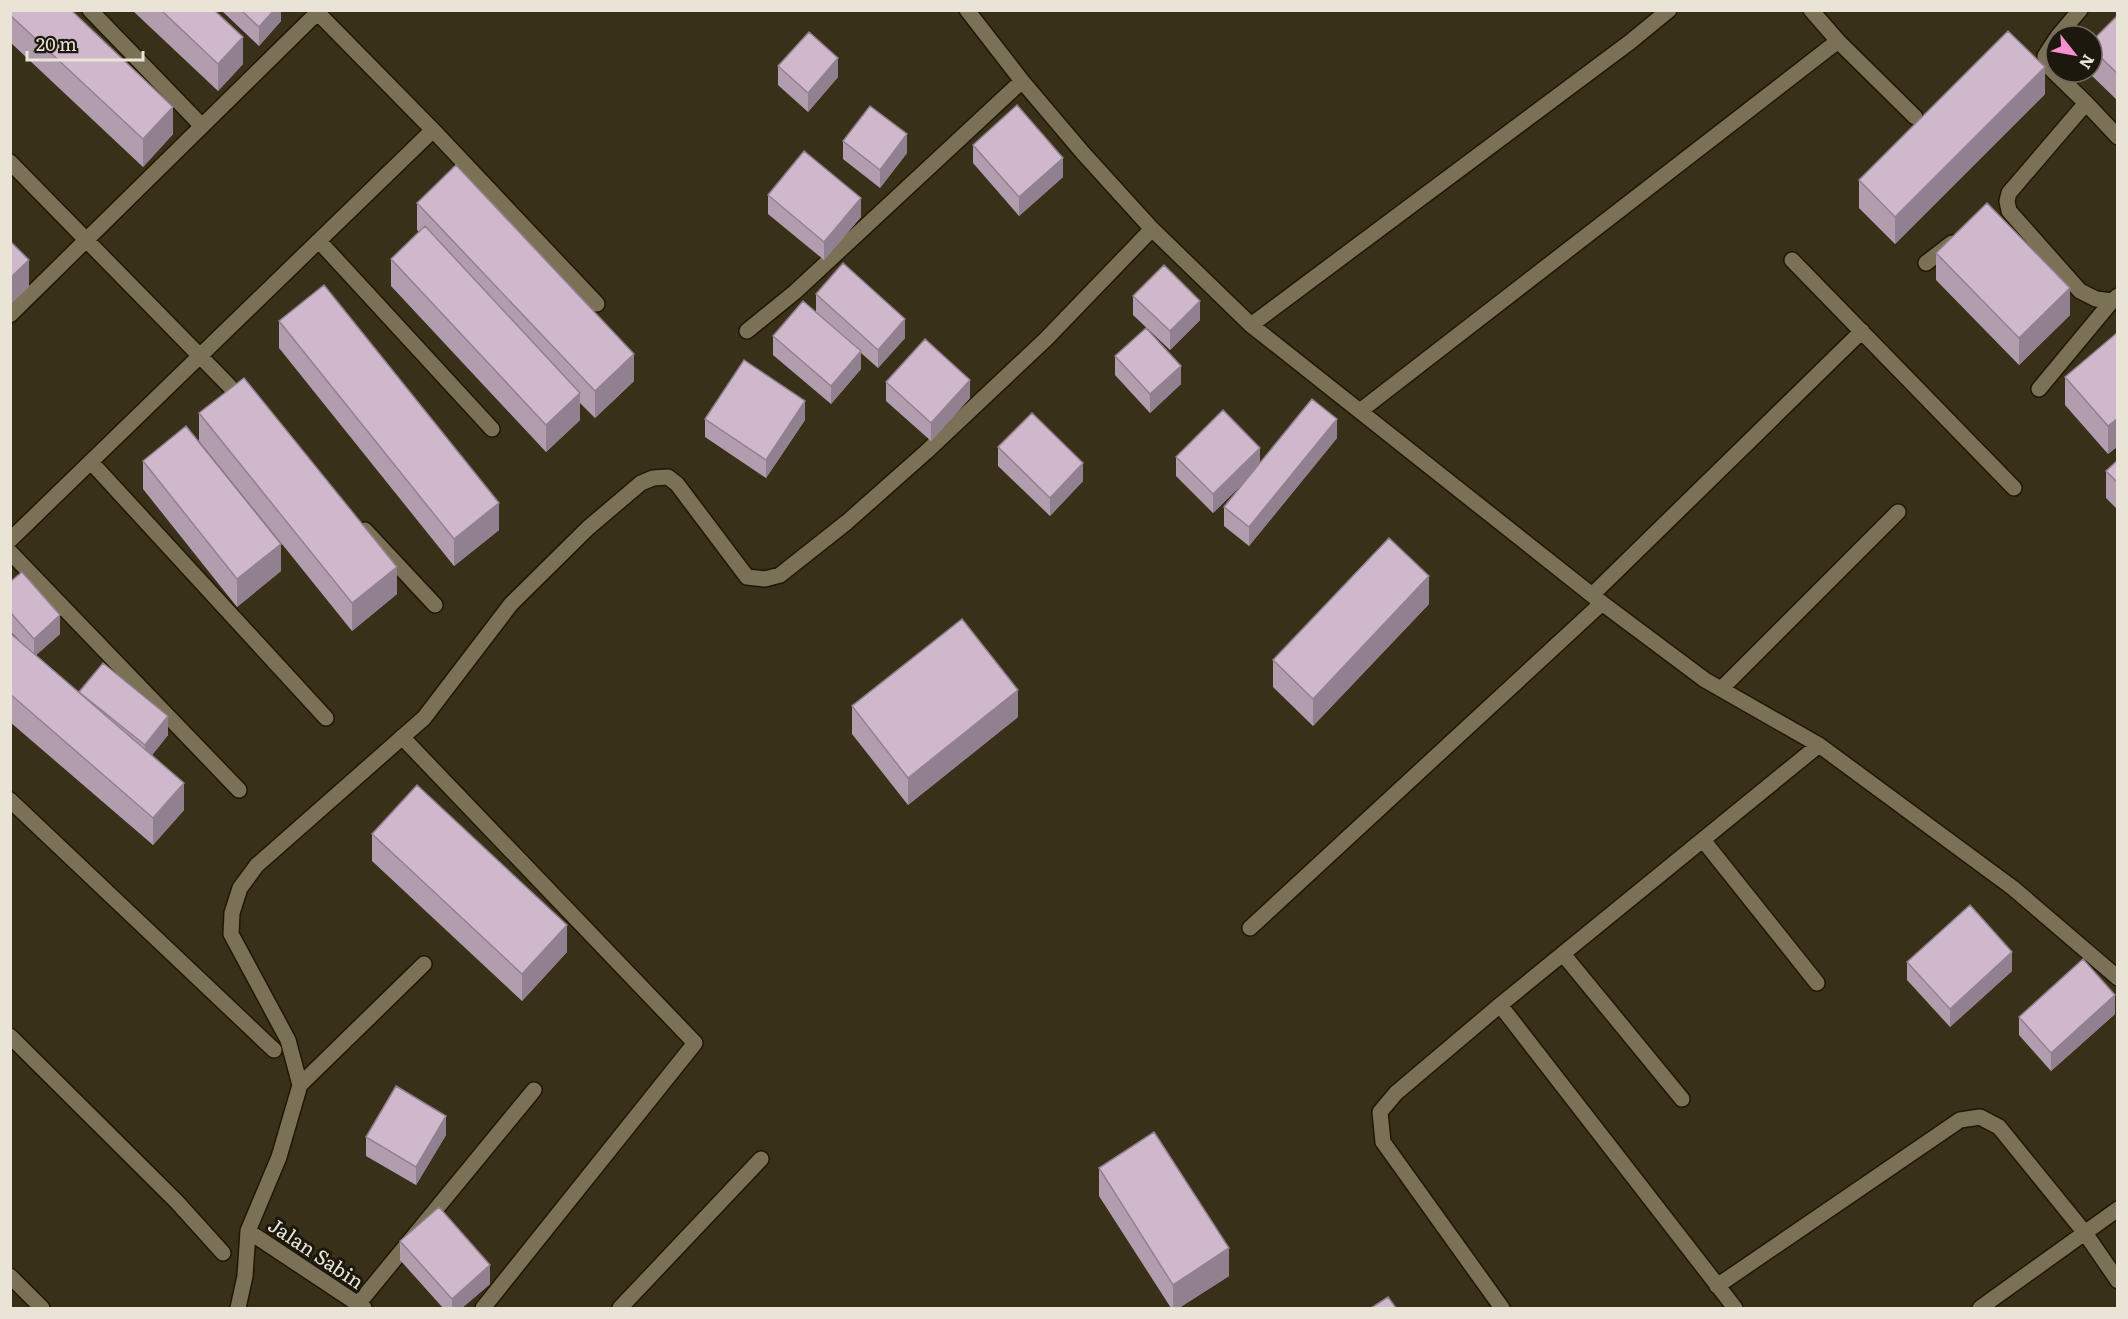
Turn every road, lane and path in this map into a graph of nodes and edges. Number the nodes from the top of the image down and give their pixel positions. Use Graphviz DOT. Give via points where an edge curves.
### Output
graph roads {
  1 [pos="90,10"];
  2 [pos="967,10"];
  3 [pos="1669,10"];
  4 [pos="1811,10"];
  5 [pos="2080,10"];
  6 [pos="316,12"];
  7 [pos="2068,24"];
  8 [pos="1838,41"];
  9 [pos="1022,81"];
  10 [pos="2066,84"];
  11 [pos="2086,103"];
  12 [pos="1915,117"];
  13 [pos="202,126"];
  14 [pos="433,130"];
  15 [pos="2118,137"];
  16 [pos="10,162"];
  17 [pos="1152,229"];
  18 [pos="1962,236"];
  19 [pos="87,240"];
  20 [pos="319,241"];
  21 [pos="1792,260"];
  22 [pos="1926,263"];
  23 [pos="2115,298"];
  24 [pos="597,304"];
  25 [pos="10,315"];
  26 [pos="1251,325"];
  27 [pos="747,331"];
  28 [pos="1862,331"];
  29 [pos="201,356"];
  30 [pos="2039,390"];
  31 [pos="1360,411"];
  32 [pos="258,416"];
  33 [pos="492,429"];
  34 [pos="91,462"];
  35 [pos="2014,488"];
  36 [pos="1898,512"];
  37 [pos="354,519"];
  38 [pos="10,540"];
  39 [pos="10,552"];
  40 [pos="1597,599"];
  41 [pos="435,605"];
  42 [pos="1721,689"];
  43 [pos="326,718"];
  44 [pos="402,737"];
  45 [pos="1819,745"];
  46 [pos="239,790"];
  47 [pos="10,800"];
  48 [pos="1702,840"];
  49 [pos="1250,928"];
  50 [pos="1563,954"];
  51 [pos="424,964"];
  52 [pos="2118,978"];
  53 [pos="1817,983"];
  54 [pos="1500,1005"];
  55 [pos="10,1036"];
  56 [pos="274,1050"];
  57 [pos="300,1085"];
  58 [pos="534,1090"];
  59 [pos="1682,1100"];
  60 [pos="761,1159"];
  61 [pos="2118,1209"];
  62 [pos="248,1231"];
  63 [pos="2085,1233"];
  64 [pos="223,1253"];
  65 [pos="10,1276"];
  66 [pos="2118,1281"];
  67 [pos="1717,1286"];
  68 [pos="361,1306"];
  69 [pos="42,1308"];
  70 [pos="238,1308"];
  71 [pos="483,1308"];
  72 [pos="620,1308"];
  73 [pos="1502,1308"];
  74 [pos="1735,1308"];
  75 [pos="1980,1308"];
  1 -- 13 [label="street"];
  2 -- 9 [label="street"];
  3 -- 26 [label="street"];
  4 -- 8 [label="street"];
  5 -- 7 [label="street"];
  6 -- 13 [label="street"];
  6 -- 14 [label="street"];
  8 -- 12 [label="street"];
  8 -- 31 [label="street"];
  9 -- 17 [label="street"];
  9 -- 27 [label="street" via="795,292"];
  10 -- 11 [label="street"];
  11 -- 15 [label="street"];
  11 -- 23 [label="street" via="2003,205 2080,291 2096,299"];
  13 -- 19 [label="street"];
  14 -- 20 [label="street"];
  14 -- 24 [label="street"];
  16 -- 19 [label="street"];
  17 -- 26 [label="street"];
  17 -- 44 [label="street" via="1046,339 926,452 780,575 765,579 747,577 668,477 641,483 588,528 511,604 424,718"];
  18 -- 22 [label="street"];
  19 -- 25 [label="street"];
  19 -- 29 [label="street"];
  20 -- 29 [label="street"];
  20 -- 33 [label="street"];
  21 -- 28 [label="street"];
  23 -- 30 [label="street"];
  26 -- 31 [label="street"];
  28 -- 35 [label="street"];
  28 -- 40 [label="street"];
  29 -- 32 [label="street"];
  29 -- 34 [label="street"];
  31 -- 40 [label="street"];
  34 -- 38 [label="street"];
  34 -- 43 [label="street"];
  36 -- 42 [label="street"];
  37 -- 41 [label="street"];
  39 -- 46 [label="street"];
  40 -- 42 [label="street"];
  40 -- 49 [label="street"];
  42 -- 45 [label="street"];
  44 -- 57 [label="street" via="256,865 240,888 232,913 231,934 288,1040"];
  44 -- 71 [label="street" via="695,1043"];
  45 -- 48 [label="street"];
  45 -- 52 [label="street" via="2013,888"];
  47 -- 56 [label="street"];
  48 -- 50 [label="street"];
  48 -- 53 [label="street"];
  50 -- 54 [label="street"];
  50 -- 59 [label="street"];
  51 -- 57 [label="street"];
  54 -- 67 [label="street"];
  54 -- 73 [label="street" via="1396,1093 1380,1112 1383,1142"];
  55 -- 64 [label="street"];
  57 -- 62 [label="street" via="279,1157"];
  58 -- 68 [label="street"];
  60 -- 72 [label="street"];
  61 -- 63 [label="street"];
  62 -- 68 [label="street, Jalan Sabin"];
  62 -- 70 [label="street"];
  63 -- 66 [label="street"];
  63 -- 67 [label="street" via="1999,1127 1980,1117 1960,1120"];
  63 -- 75 [label="street"];
  65 -- 69 [label="street"];
  67 -- 74 [label="street"];
}
